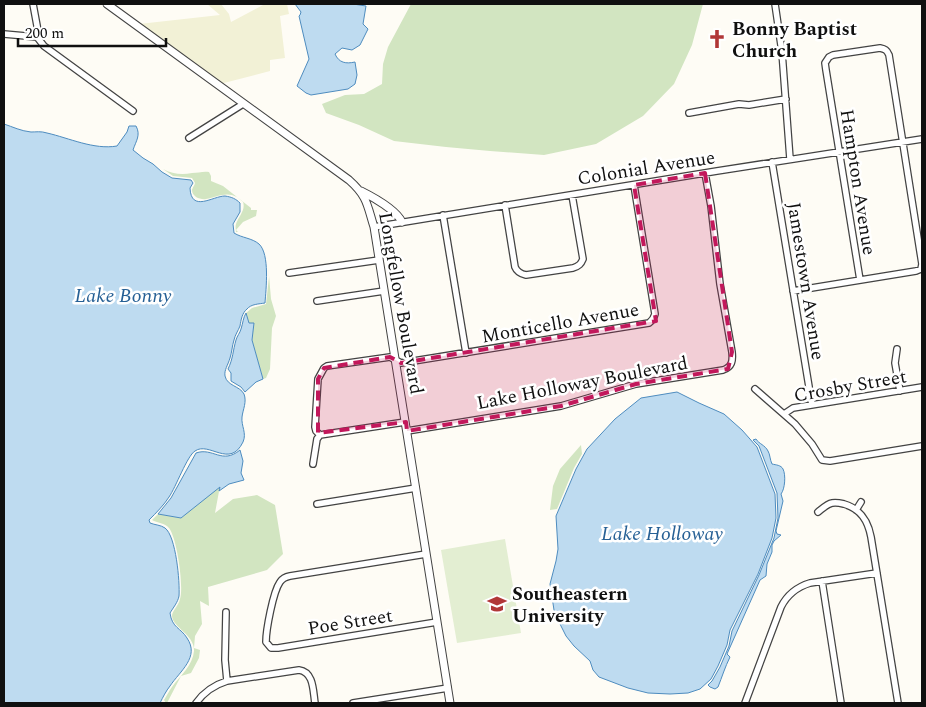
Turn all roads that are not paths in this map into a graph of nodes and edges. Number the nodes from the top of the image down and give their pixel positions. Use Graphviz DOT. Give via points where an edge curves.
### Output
graph roads {
  1 [pos="33,4"];
  2 [pos="107,4"];
  3 [pos="775,4"];
  4 [pos="4,34"];
  5 [pos="37,36"];
  6 [pos="786,99"];
  7 [pos="243,104"];
  8 [pos="133,111"];
  9 [pos="689,113"];
  10 [pos="189,138"];
  11 [pos="922,139"];
  12 [pos="904,142"];
  13 [pos="839,152"];
  14 [pos="790,159"];
  15 [pos="772,162"];
  16 [pos="705,173"];
  17 [pos="634,185"];
  18 [pos="360,190"];
  19 [pos="572,195"];
  20 [pos="505,205"];
  21 [pos="443,215"];
  22 [pos="402,222"];
  23 [pos="374,227"];
  24 [pos="379,260"];
  25 [pos="922,265"];
  26 [pos="289,273"];
  27 [pos="860,280"];
  28 [pos="384,291"];
  29 [pos="793,291"];
  30 [pos="317,301"];
  31 [pos="897,349"];
  32 [pos="466,353"];
  33 [pos="396,360"];
  34 [pos="922,387"];
  35 [pos="755,389"];
  36 [pos="900,391"];
  37 [pos="812,405"];
  38 [pos="784,414"];
  39 [pos="405,422"];
  40 [pos="407,431"];
  41 [pos="320,435"];
  42 [pos="922,446"];
  43 [pos="313,464"];
  44 [pos="416,488"];
  45 [pos="861,502"];
  46 [pos="317,504"];
  47 [pos="856,510"];
  48 [pos="818,512"];
  49 [pos="426,554"];
  50 [pos="877,573"];
  51 [pos="822,581"];
  52 [pos="226,612"];
  53 [pos="437,622"];
  54 [pos="227,681"];
  55 [pos="448,688"];
  56 [pos="196,703"];
  57 [pos="315,703"];
  58 [pos="353,703"];
  59 [pos="450,703"];
  60 [pos="745,703"];
  61 [pos="841,703"];
  62 [pos="898,703"];
  1 -- 5 [label="street"];
  2 -- 7 [label="street, Longfellow Boulevard"];
  3 -- 6 [label="street"];
  4 -- 5 [label="street"];
  5 -- 8 [label="street" via="44,46"];
  6 -- 9 [label="street"];
  6 -- 14 [label="street"];
  7 -- 10 [label="street"];
  7 -- 18 [label="street, Longfellow Boulevard"];
  11 -- 12 [label="street, Colonial Avenue"];
  12 -- 13 [label="street, Colonial Avenue"];
  12 -- 13 [label="street, Hampton Avenue" via="888,51 880,48 833,55 825,63"];
  12 -- 25 [label="street"];
  13 -- 14 [label="street, Colonial Avenue"];
  13 -- 27 [label="street, Hampton Avenue"];
  14 -- 15 [label="street, Colonial Avenue"];
  15 -- 16 [label="street, Colonial Avenue"];
  15 -- 29 [label="street, Jamestown Avenue"];
  16 -- 17 [label="street, Colonial Avenue"];
  16 -- 40 [label="street, Lake Holloway Boulevard" via="733,359 728,368 636,384 561,406"];
  17 -- 19 [label="street, Colonial Avenue"];
  17 -- 32 [label="street, Monticello Avenue" via="654,314 652,321"];
  18 -- 22 [label="street" via="400,217"];
  18 -- 23 [label="street, Longfellow Boulevard"];
  19 -- 20 [label="street, Colonial Avenue"];
  19 -- 20 [label="street" via="583,259 573,268 526,275 517,271"];
  20 -- 21 [label="street, Colonial Avenue"];
  21 -- 22 [label="street, Colonial Avenue"];
  21 -- 32 [label="street"];
  22 -- 23 [label="street, Colonial Avenue"];
  23 -- 24 [label="street, Longfellow Boulevard"];
  24 -- 26 [label="street"];
  24 -- 28 [label="street, Longfellow Boulevard"];
  25 -- 27 [label="street" via="916,271"];
  27 -- 29 [label="street"];
  28 -- 30 [label="street"];
  28 -- 33 [label="street, Longfellow Boulevard"];
  29 -- 37 [label="street, Jamestown Avenue"];
  31 -- 36 [label="street"];
  32 -- 33 [label="street, Monticello Avenue" via="401,363"];
  33 -- 39 [label="street, Longfellow Boulevard"];
  33 -- 41 [label="street, Monticello Avenue" via="390,357 324,368 318,379 315,427"];
  34 -- 36 [label="street, Crosby Street"];
  35 -- 38 [label="street"];
  36 -- 37 [label="street, Crosby Street"];
  37 -- 38 [label="street, Crosby Street" via="793,408"];
  38 -- 42 [label="street" via="804,434 822,460"];
  39 -- 40 [label="street, Longfellow Boulevard"];
  39 -- 41 [label="street"];
  40 -- 44 [label="street, Longfellow Boulevard"];
  41 -- 43 [label="street"];
  44 -- 46 [label="street"];
  44 -- 49 [label="street, Longfellow Boulevard"];
  45 -- 47 [label="street"];
  47 -- 48 [label="street" via="835,502"];
  47 -- 50 [label="street" via="869,528"];
  49 -- 53 [label="street, Longfellow Boulevard"];
  49 -- 53 [label="street, Poe Street" via="285,577 278,585 266,639 271,648 278,648"];
  50 -- 51 [label="street"];
  50 -- 62 [label="street"];
  51 -- 60 [label="street" via="803,585 784,601"];
  51 -- 61 [label="street"];
  52 -- 54 [label="street"];
  53 -- 55 [label="street, Longfellow Boulevard"];
  54 -- 56 [label="street" via="206,691"];
  54 -- 57 [label="street" via="305,671 310,677"];
  55 -- 58 [label="street"];
  55 -- 59 [label="street, Longfellow Boulevard"];
}
